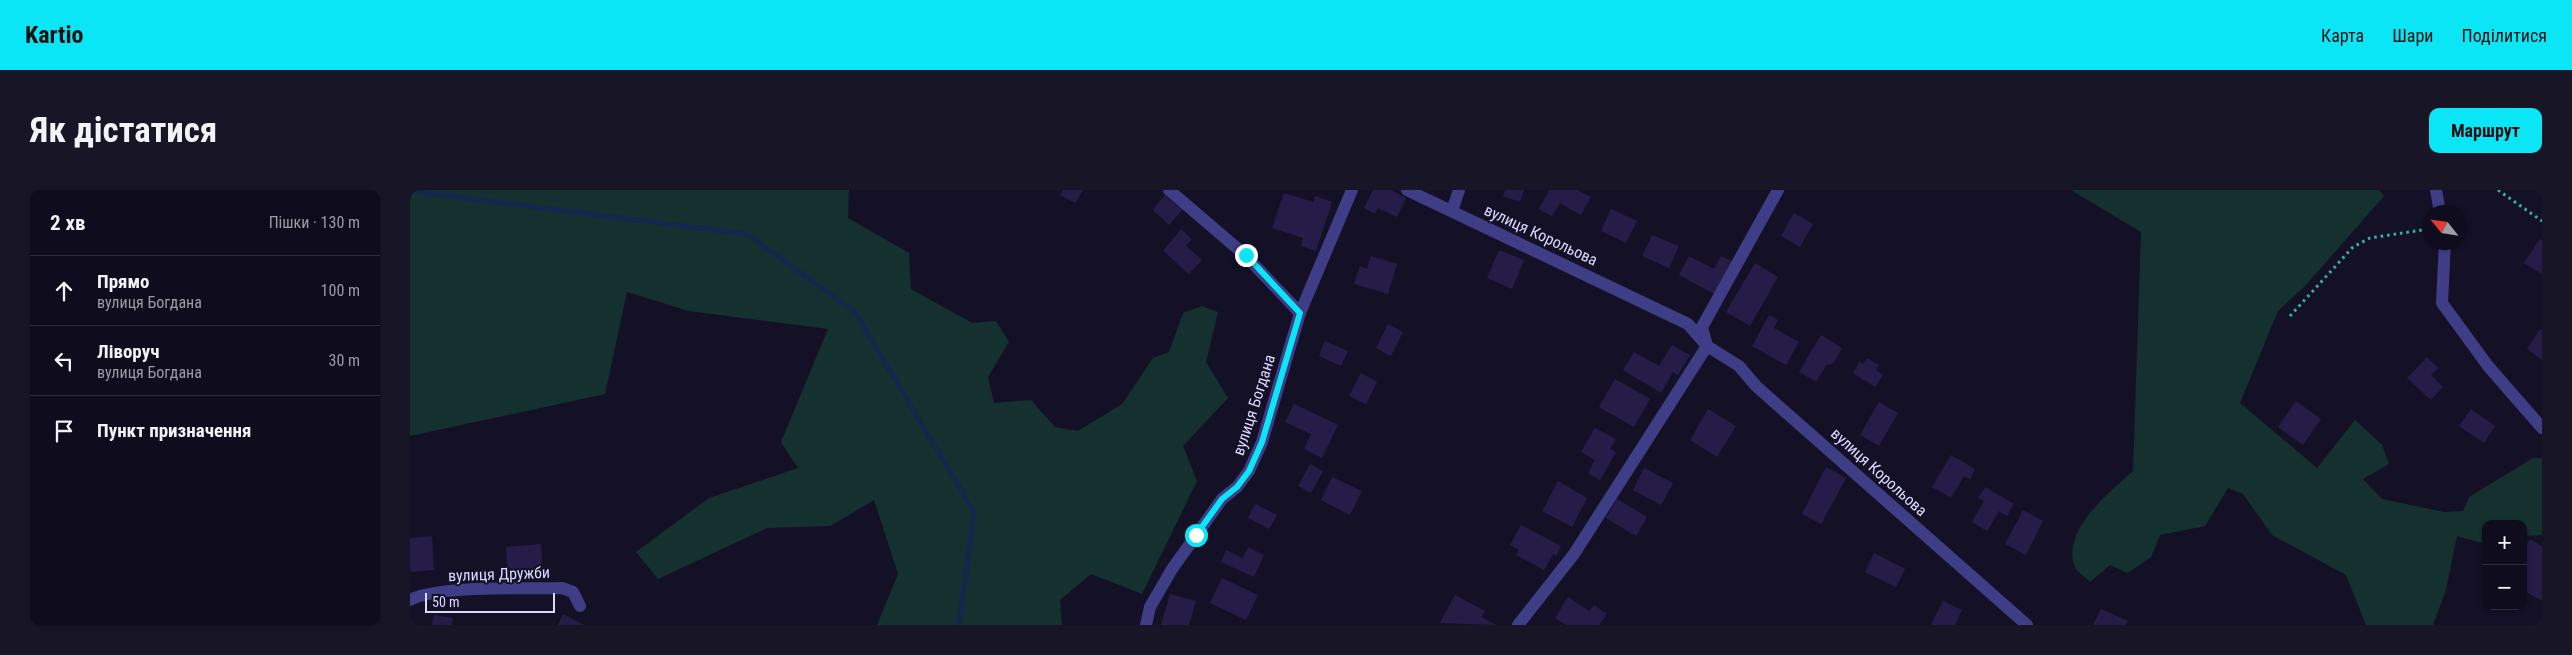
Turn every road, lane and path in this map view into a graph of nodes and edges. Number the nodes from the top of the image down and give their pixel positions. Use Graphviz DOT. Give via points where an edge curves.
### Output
graph roads {
  1 [pos="1169,190"];
  2 [pos="1352,190"];
  3 [pos="1407,190"];
  4 [pos="1459,190"];
  5 [pos="1778,190"];
  6 [pos="2436,190"];
  7 [pos="2498,190"];
  8 [pos="2439,205"];
  9 [pos="1452,211"];
  10 [pos="2542,221"];
  11 [pos="2422,230"];
  12 [pos="2445,250"];
  13 [pos="1300,313"];
  14 [pos="2290,316"];
  15 [pos="1707,346"];
  16 [pos="2542,428"];
  17 [pos="410,600"];
  18 [pos="580,606"];
  19 [pos="1146,625"];
  20 [pos="1518,625"];
  21 [pos="2027,625"];
  1 -- 13 [label="street" via="1246,255"];
  2 -- 13 [label="street, вулиця Богдана"];
  3 -- 9 [label="street, вулиця Корольова"];
  4 -- 9 [label="street"];
  5 -- 15 [label="street" via="1702,327"];
  6 -- 8 [label="street"];
  7 -- 10 [label="path"];
  9 -- 15 [label="street, вулиця Корольова" via="1666,312 1688,324"];
  11 -- 14 [label="path" via="2370,238 2353,247"];
  12 -- 16 [label="street" via="2442,303 2488,366"];
  13 -- 19 [label="street, вулиця Богдана" via="1262,442 1249,471 1222,499 1172,569 1150,607"];
  15 -- 20 [label="street" via="1574,554"];
  15 -- 21 [label="street, вулиця Корольова" via="1739,366 1756,386"];
  17 -- 18 [label="street, вулиця Дружби" via="453,591 562,588 573,592"];
}
